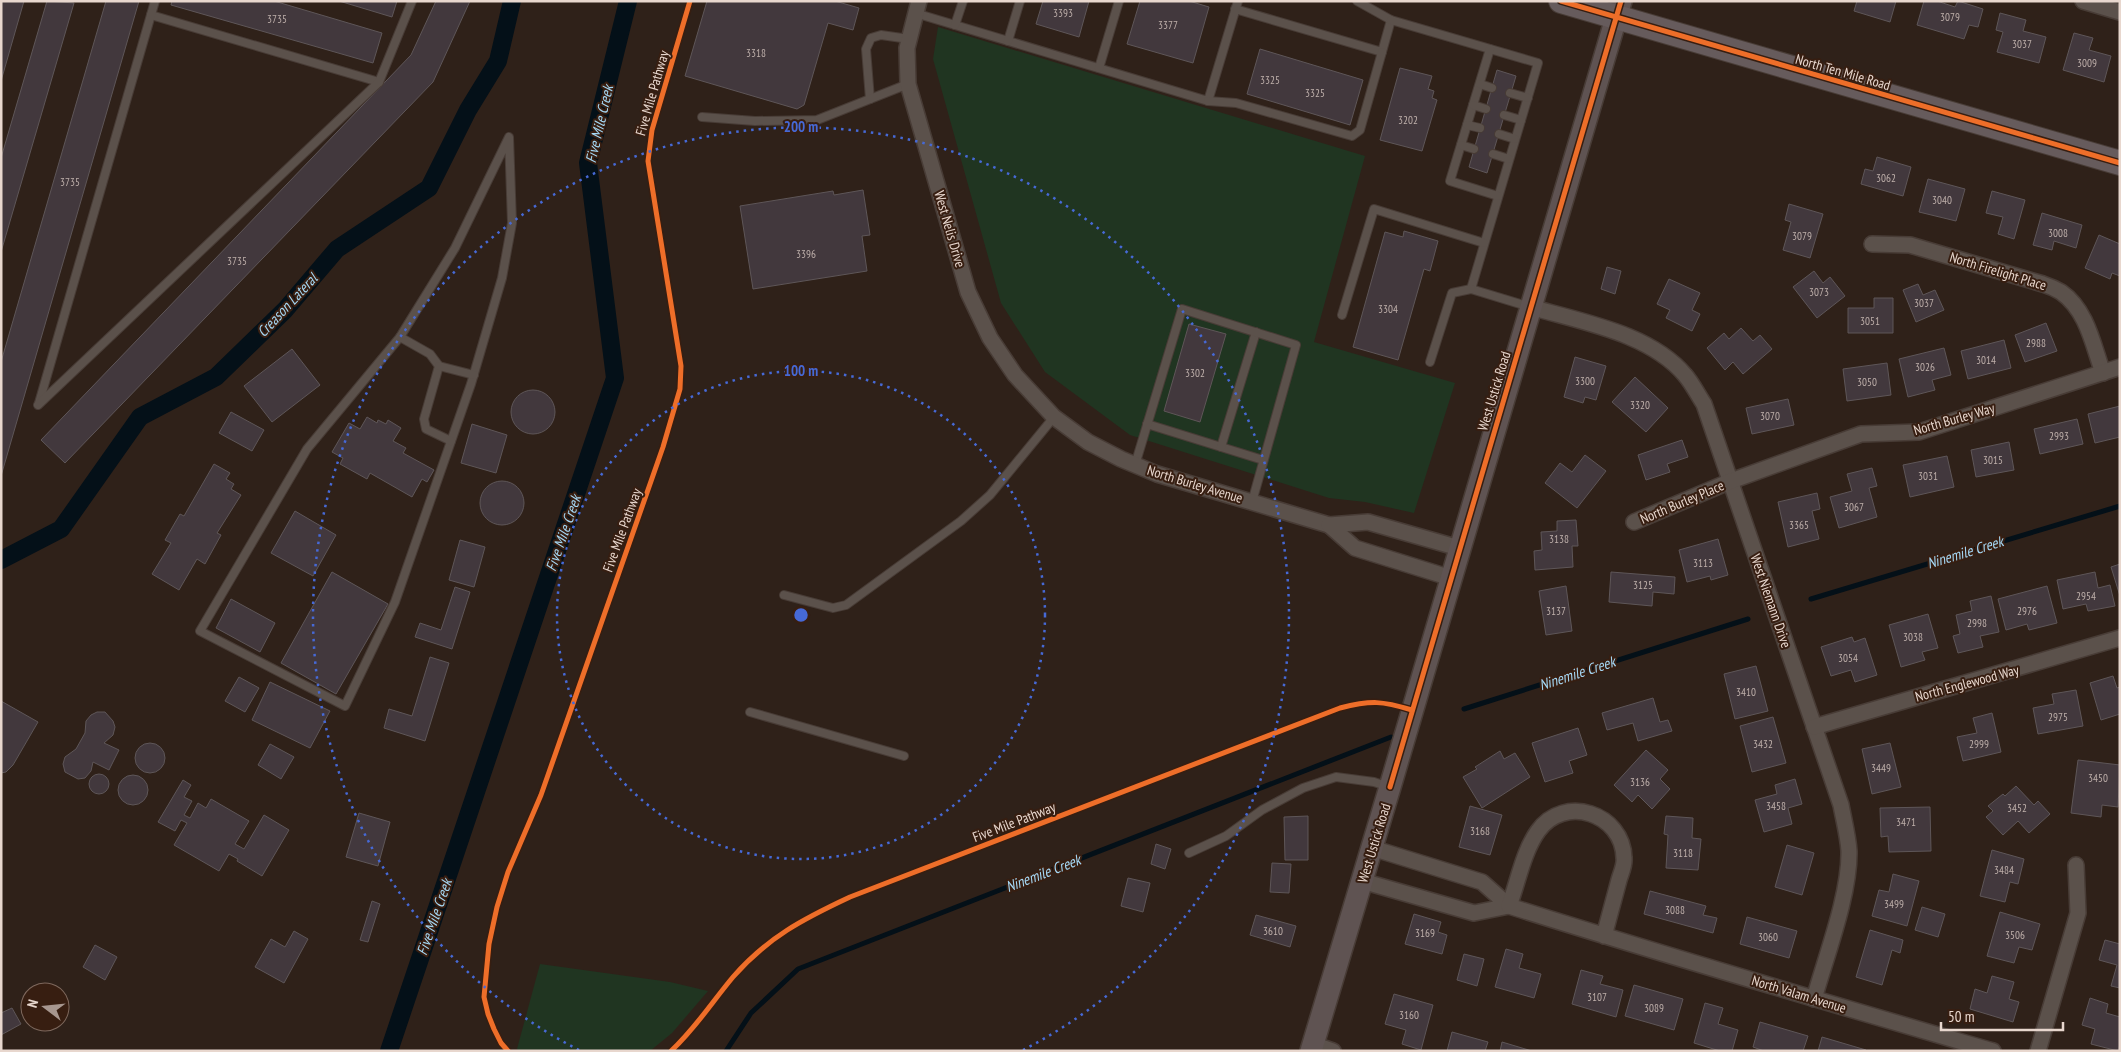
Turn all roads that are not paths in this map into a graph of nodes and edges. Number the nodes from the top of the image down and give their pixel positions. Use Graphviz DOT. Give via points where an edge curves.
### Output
graph roads {
  1 [pos="155,1"];
  2 [pos="412,1"];
  3 [pos="963,1"];
  4 [pos="1020,1"];
  5 [pos="1119,1"];
  6 [pos="1356,1"];
  7 [pos="1560,1"];
  8 [pos="2083,1"];
  9 [pos="1236,5"];
  10 [pos="917,7"];
  11 [pos="1618,9"];
  12 [pos="2120,12"];
  13 [pos="151,15"];
  14 [pos="1392,20"];
  15 [pos="956,25"];
  16 [pos="909,38"];
  17 [pos="1008,41"];
  18 [pos="1490,49"];
  19 [pos="1382,52"];
  20 [pos="1099,68"];
  21 [pos="379,82"];
  22 [pos="908,84"];
  23 [pos="1480,84"];
  24 [pos="1492,88"];
  25 [pos="1510,93"];
  26 [pos="1528,98"];
  27 [pos="870,99"];
  28 [pos="1208,101"];
  29 [pos="1473,105"];
  30 [pos="1486,109"];
  31 [pos="1504,115"];
  32 [pos="702,117"];
  33 [pos="1521,120"];
  34 [pos="1467,125"];
  35 [pos="1480,128"];
  36 [pos="1498,134"];
  37 [pos="1515,139"];
  38 [pos="1461,145"];
  39 [pos="1474,148"];
  40 [pos="1493,154"];
  41 [pos="1509,159"];
  42 [pos="2120,163"];
  43 [pos="1498,196"];
  44 [pos="1484,243"];
  45 [pos="1872,244"];
  46 [pos="1471,289"];
  47 [pos="1531,307"];
  48 [pos="1342,315"];
  49 [pos="1256,332"];
  50 [pos="400,337"];
  51 [pos="1430,362"];
  52 [pos="440,366"];
  53 [pos="2120,368"];
  54 [pos="2103,373"];
  55 [pos="474,375"];
  56 [pos="1054,417"];
  57 [pos="1147,424"];
  58 [pos="1068,427"];
  59 [pos="451,441"];
  60 [pos="1221,447"];
  61 [pos="1263,460"];
  62 [pos="1135,465"];
  63 [pos="1731,481"];
  64 [pos="1252,502"];
  65 [pos="1634,522"];
  66 [pos="1329,525"];
  67 [pos="1459,548"];
  68 [pos="1451,578"];
  69 [pos="784,594"];
  70 [pos="2120,638"];
  71 [pos="750,712"];
  72 [pos="1814,727"];
  73 [pos="904,756"];
  74 [pos="1390,787"];
  75 [pos="1372,848"];
  76 [pos="1189,853"];
  77 [pos="2076,865"];
  78 [pos="1362,881"];
  79 [pos="1509,906"];
  80 [pos="1604,936"];
  81 [pos="1814,999"];
  82 [pos="1312,1048"];
  83 [pos="1334,1051"];
  84 [pos="1993,1051"];
  85 [pos="2038,1051"];
  1 -- 13 [label="lane"];
  2 -- 21 [label="lane"];
  3 -- 15 [label="lane"];
  4 -- 17 [label="lane"];
  5 -- 20 [label="lane"];
  6 -- 14 [label="lane"];
  7 -- 11 [label="main road, North Ten Mile Road"];
  8 -- 12 [label="street"];
  9 -- 19 [label="lane"];
  9 -- 28 [label="lane"];
  10 -- 15 [label="lane"];
  10 -- 16 [label="street, West Nelis Drive"];
  11 -- 42 [label="main road, North Ten Mile Road"];
  11 -- 47 [label="main road, West Ustick Road"];
  13 -- 21 [label="lane"];
  13 -- 21 [label="lane" via="38,405"];
  14 -- 18 [label="lane"];
  14 -- 19 [label="lane"];
  15 -- 17 [label="lane"];
  16 -- 22 [label="street, West Nelis Drive"];
  16 -- 27 [label="lane" via="882,35 871,38 866,49"];
  17 -- 20 [label="lane"];
  18 -- 23 [label="lane"];
  18 -- 26 [label="lane" via="1538,63"];
  19 -- 28 [label="lane" via="1360,130 1352,136 1236,103"];
  20 -- 28 [label="lane"];
  22 -- 27 [label="lane"];
  22 -- 56 [label="street, West Nelis Drive" via="968,292 990,338 1015,375"];
  23 -- 24 [label="lane"];
  23 -- 29 [label="lane"];
  25 -- 26 [label="lane"];
  26 -- 33 [label="lane"];
  27 -- 32 [label="lane" via="817,120 755,121"];
  29 -- 30 [label="lane"];
  29 -- 34 [label="lane"];
  31 -- 33 [label="lane"];
  33 -- 37 [label="lane"];
  34 -- 35 [label="lane"];
  34 -- 38 [label="lane"];
  36 -- 37 [label="lane"];
  37 -- 41 [label="lane"];
  38 -- 39 [label="lane"];
  38 -- 43 [label="lane" via="1450,181"];
  40 -- 41 [label="lane"];
  41 -- 43 [label="lane"];
  43 -- 44 [label="lane"];
  44 -- 46 [label="lane"];
  44 -- 48 [label="lane" via="1374,209"];
  45 -- 54 [label="street, North Firelight Place" via="1910,245 2061,292 2075,305 2085,322"];
  46 -- 47 [label="lane"];
  46 -- 51 [label="lane" via="1452,293"];
  47 -- 63 [label="street, West Niemann Drive" via="1634,338 1663,354 1685,375 1704,404"];
  47 -- 67 [label="main road, West Ustick Road"];
  49 -- 57 [label="lane" via="1182,309"];
  49 -- 60 [label="lane"];
  49 -- 61 [label="lane" via="1296,345"];
  50 -- 52 [label="lane" via="430,354"];
  50 -- 55 [label="lane" via="455,248 509,137 512,223 502,278"];
  50 -- 59 [label="lane" via="307,449 200,631 345,706 395,602"];
  52 -- 55 [label="lane"];
  52 -- 59 [label="lane" via="424,420 426,429"];
  53 -- 54 [label="street, North Burley Way"];
  54 -- 63 [label="street, North Burley Way" via="1919,432 1861,434"];
  55 -- 59 [label="lane"];
  56 -- 58 [label="street, West Nelis Drive"];
  56 -- 69 [label="lane" via="990,495 961,521 846,605 833,608"];
  57 -- 60 [label="lane"];
  57 -- 62 [label="lane"];
  58 -- 62 [label="street, North Burley Avenue" via="1088,442"];
  60 -- 61 [label="lane"];
  61 -- 64 [label="lane"];
  62 -- 64 [label="street, North Burley Avenue"];
  63 -- 65 [label="street, North Burley Place"];
  63 -- 72 [label="street, West Niemann Drive"];
  64 -- 66 [label="street, North Burley Avenue"];
  66 -- 67 [label="street, North Burley Avenue" via="1368,522"];
  66 -- 68 [label="street, North Burley Avenue" via="1355,548"];
  67 -- 68 [label="main road, West Ustick Road"];
  68 -- 74 [label="main road, West Ustick Road"];
  70 -- 72 [label="street, North Englewood Way"];
  71 -- 73 [label="lane"];
  72 -- 81 [label="street, West Niemann Drive" via="1840,806 1849,852 1848,876"];
  74 -- 75 [label="main road, West Ustick Road"];
  74 -- 76 [label="lane" via="1336,777 1303,788 1262,810 1226,836"];
  75 -- 78 [label="main road, West Ustick Road"];
  75 -- 79 [label="street, North Valam Avenue" via="1482,882"];
  77 -- 85 [label="street" via="2078,913"];
  78 -- 79 [label="street, North Valam Avenue" via="1474,913"];
  78 -- 82 [label="main road, West Ustick Road"];
  79 -- 80 [label="street, North Valam Avenue"];
  79 -- 80 [label="street" via="1529,846 1538,830 1552,818 1571,811 1591,813 1610,824 1622,840 1625,859"];
  80 -- 81 [label="street, North Valam Avenue"];
  81 -- 84 [label="street, North Valam Avenue"];
  82 -- 83 [label="street"];
}
